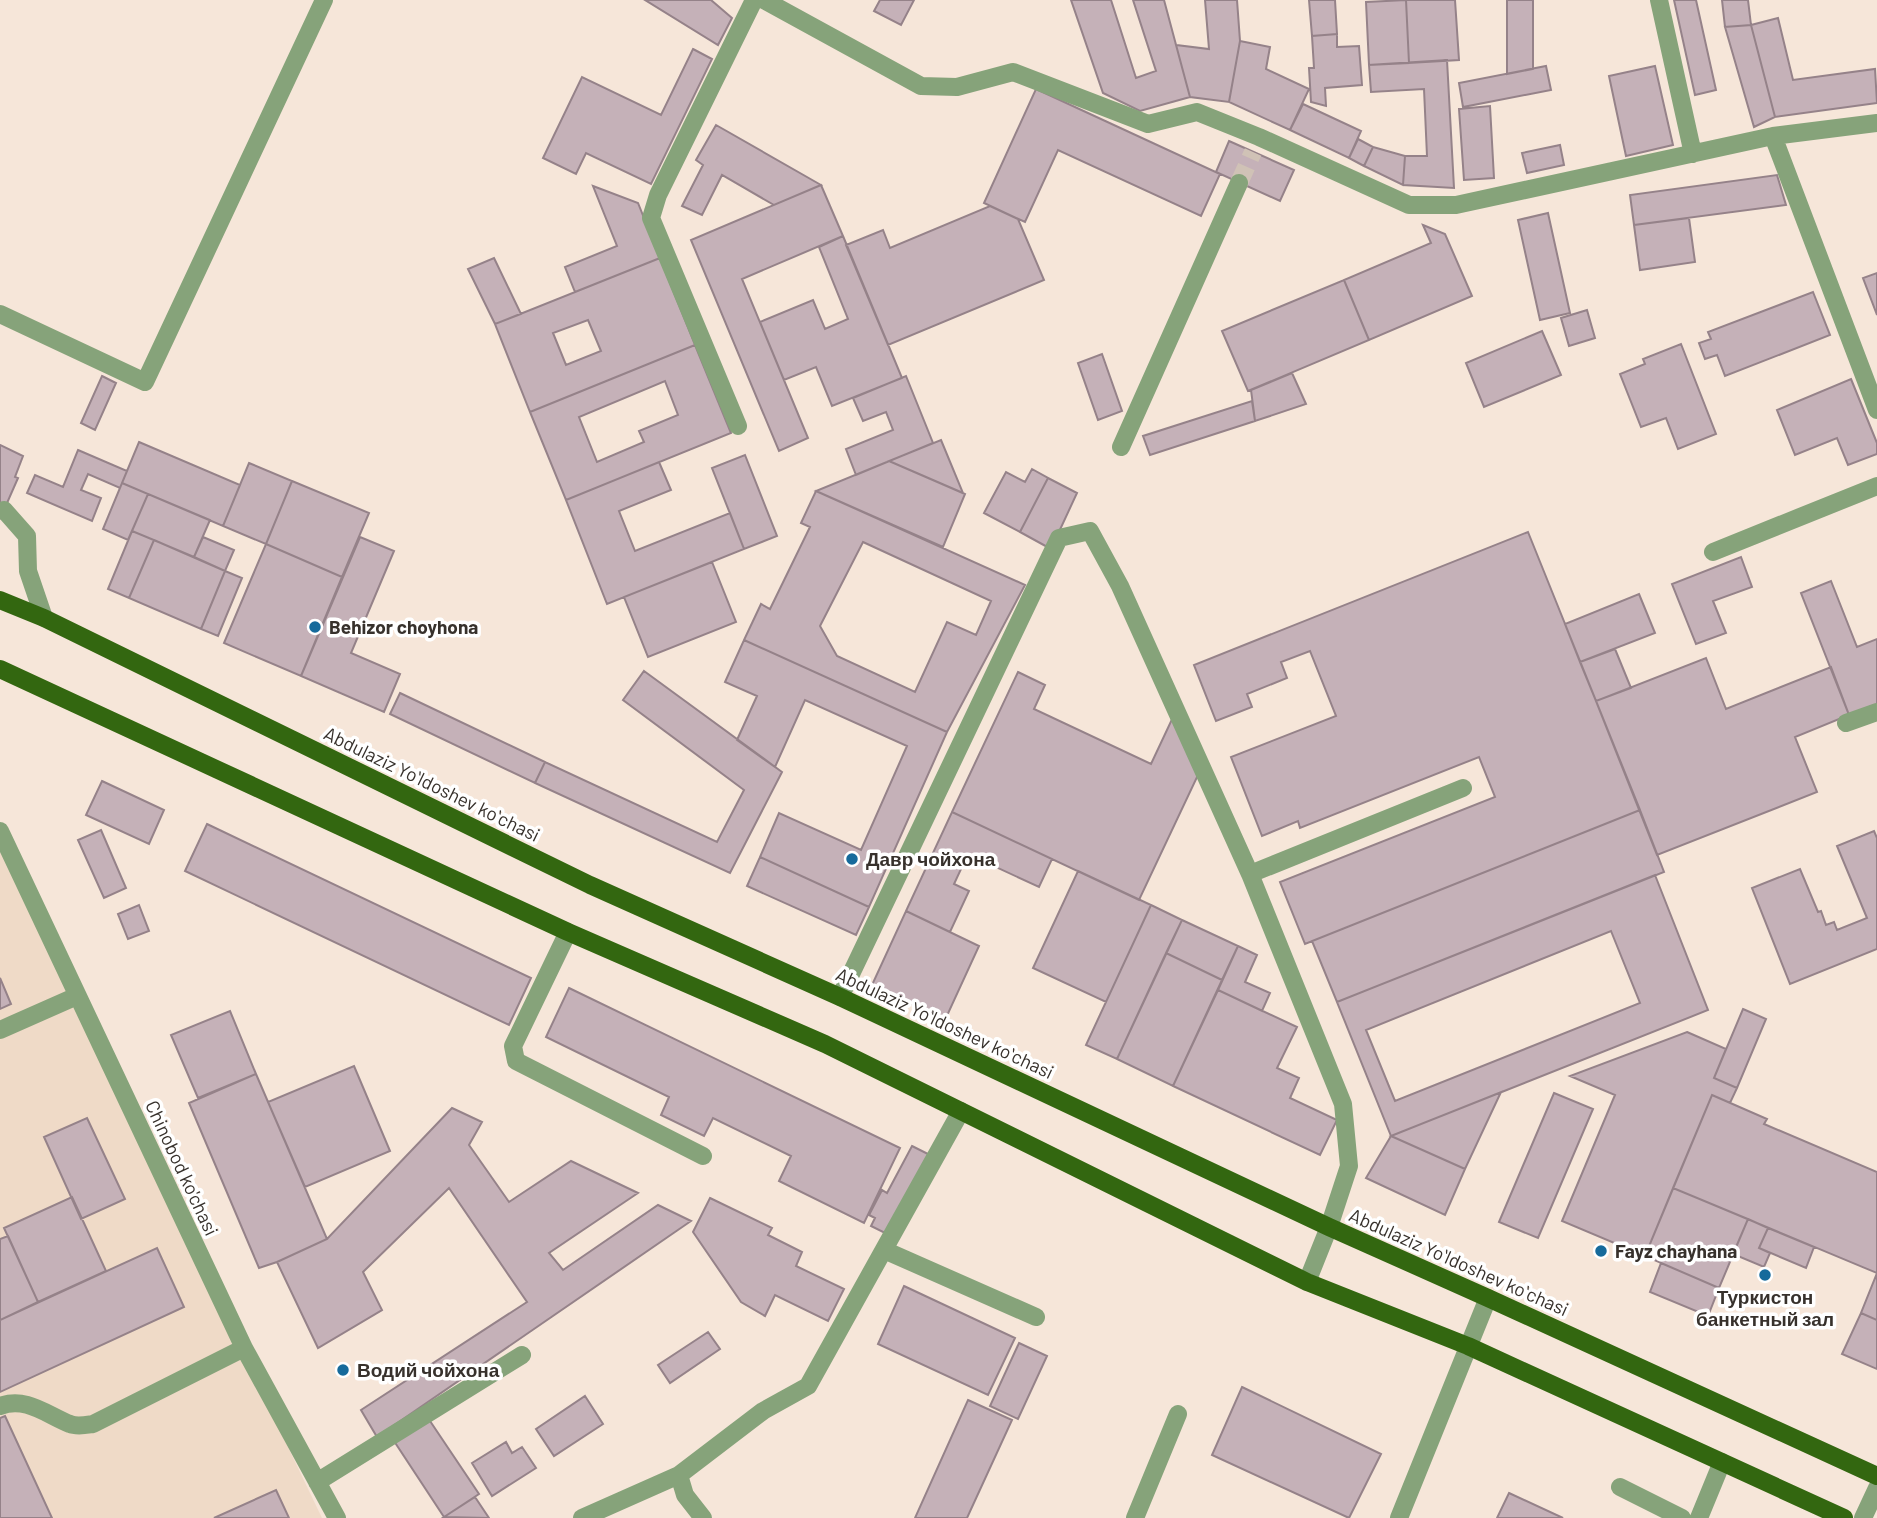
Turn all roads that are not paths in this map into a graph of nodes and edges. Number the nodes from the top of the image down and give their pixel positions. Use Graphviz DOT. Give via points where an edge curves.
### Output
graph roads {
  1 [pos="324,0"];
  2 [pos="754,0"];
  3 [pos="764,0"];
  4 [pos="1659,0"];
  5 [pos="1877,124"];
  6 [pos="1773,136"];
  7 [pos="1693,154"];
  8 [pos="1239,183"];
  9 [pos="0,314"];
  10 [pos="1877,410"];
  11 [pos="738,426"];
  12 [pos="1121,447"];
  13 [pos="1877,486"];
  14 [pos="4,510"];
  15 [pos="1713,552"];
  16 [pos="0,600"];
  17 [pos="44,618"];
  18 [pos="0,669"];
  19 [pos="1877,712"];
  20 [pos="1846,723"];
  21 [pos="1463,788"];
  22 [pos="0,831"];
  23 [pos="8,867"];
  24 [pos="1250,874"];
  25 [pos="568,932"];
  26 [pos="77,996"];
  27 [pos="840,997"];
  28 [pos="0,1030"];
  29 [pos="961,1111"];
  30 [pos="703,1156"];
  31 [pos="1329,1227"];
  32 [pos="884,1250"];
  33 [pos="1307,1282"];
  34 [pos="1488,1298"];
  35 [pos="1035,1317"];
  36 [pos="1468,1346"];
  37 [pos="244,1348"];
  38 [pos="522,1355"];
  39 [pos="0,1406"];
  40 [pos="1178,1414"];
  41 [pos="1722,1462"];
  42 [pos="679,1475"];
  43 [pos="1877,1476"];
  44 [pos="317,1482"];
  45 [pos="1620,1487"];
  46 [pos="1877,1488"];
  47 [pos="337,1518"];
  48 [pos="582,1518"];
  49 [pos="702,1518"];
  50 [pos="1135,1518"];
  51 [pos="1399,1518"];
  52 [pos="1682,1518"];
  53 [pos="1699,1518"];
  54 [pos="1844,1518"];
  55 [pos="1863,1518"];
  1 -- 9 [label="street" via="145,382"];
  2 -- 11 [label="street" via="651,218"];
  3 -- 7 [label="street" via="921,86 957,87 1013,72 1148,124 1197,112 1256,144 1409,205 1456,205"];
  4 -- 7 [label="street"];
  5 -- 6 [label="street"];
  6 -- 7 [label="street"];
  6 -- 10 [label="street"];
  8 -- 12 [label="street"];
  13 -- 15 [label="street"];
  14 -- 17 [label="street" via="27,536 28,570"];
  16 -- 17 [label="main road, Abdulaziz Yoʻldoshev koʻchasi"];
  17 -- 27 [label="main road, Abdulaziz Yoʻldoshev koʻchasi" via="590,885"];
  18 -- 25 [label="main road"];
  19 -- 20 [label="street"];
  21 -- 24 [label="street"];
  22 -- 23 [label="street, Chinobod ko'chasi"];
  23 -- 26 [label="street, Chinobod ko'chasi"];
  24 -- 27 [label="street" via="1090,531 1059,538"];
  24 -- 31 [label="street" via="1343,1104 1349,1166"];
  25 -- 29 [label="main road" via="825,1044"];
  25 -- 30 [label="street" via="513,1046 516,1061"];
  26 -- 28 [label="street"];
  26 -- 37 [label="street, Chinobod ko'chasi"];
  27 -- 31 [label="main road, Abdulaziz Yoʻldoshev koʻchasi"];
  29 -- 32 [label="street"];
  29 -- 33 [label="main road"];
  31 -- 33 [label="street"];
  31 -- 34 [label="main road, Abdulaziz Yoʻldoshev koʻchasi"];
  32 -- 35 [label="street"];
  32 -- 42 [label="street" via="808,1386 763,1411"];
  33 -- 36 [label="main road"];
  34 -- 36 [label="street"];
  34 -- 43 [label="main road, Abdulaziz Yoʻldoshev koʻchasi"];
  36 -- 41 [label="main road"];
  36 -- 51 [label="street"];
  37 -- 39 [label="street" via="93,1424 73,1425 31,1405"];
  37 -- 44 [label="street, Chinobod ko'chasi"];
  38 -- 44 [label="street"];
  40 -- 50 [label="street"];
  41 -- 53 [label="street"];
  41 -- 54 [label="main road"];
  42 -- 48 [label="street"];
  42 -- 49 [label="street" via="685,1495"];
  44 -- 47 [label="street, Chinobod ko'chasi"];
  45 -- 52 [label="street"];
  46 -- 55 [label="street"];
}
